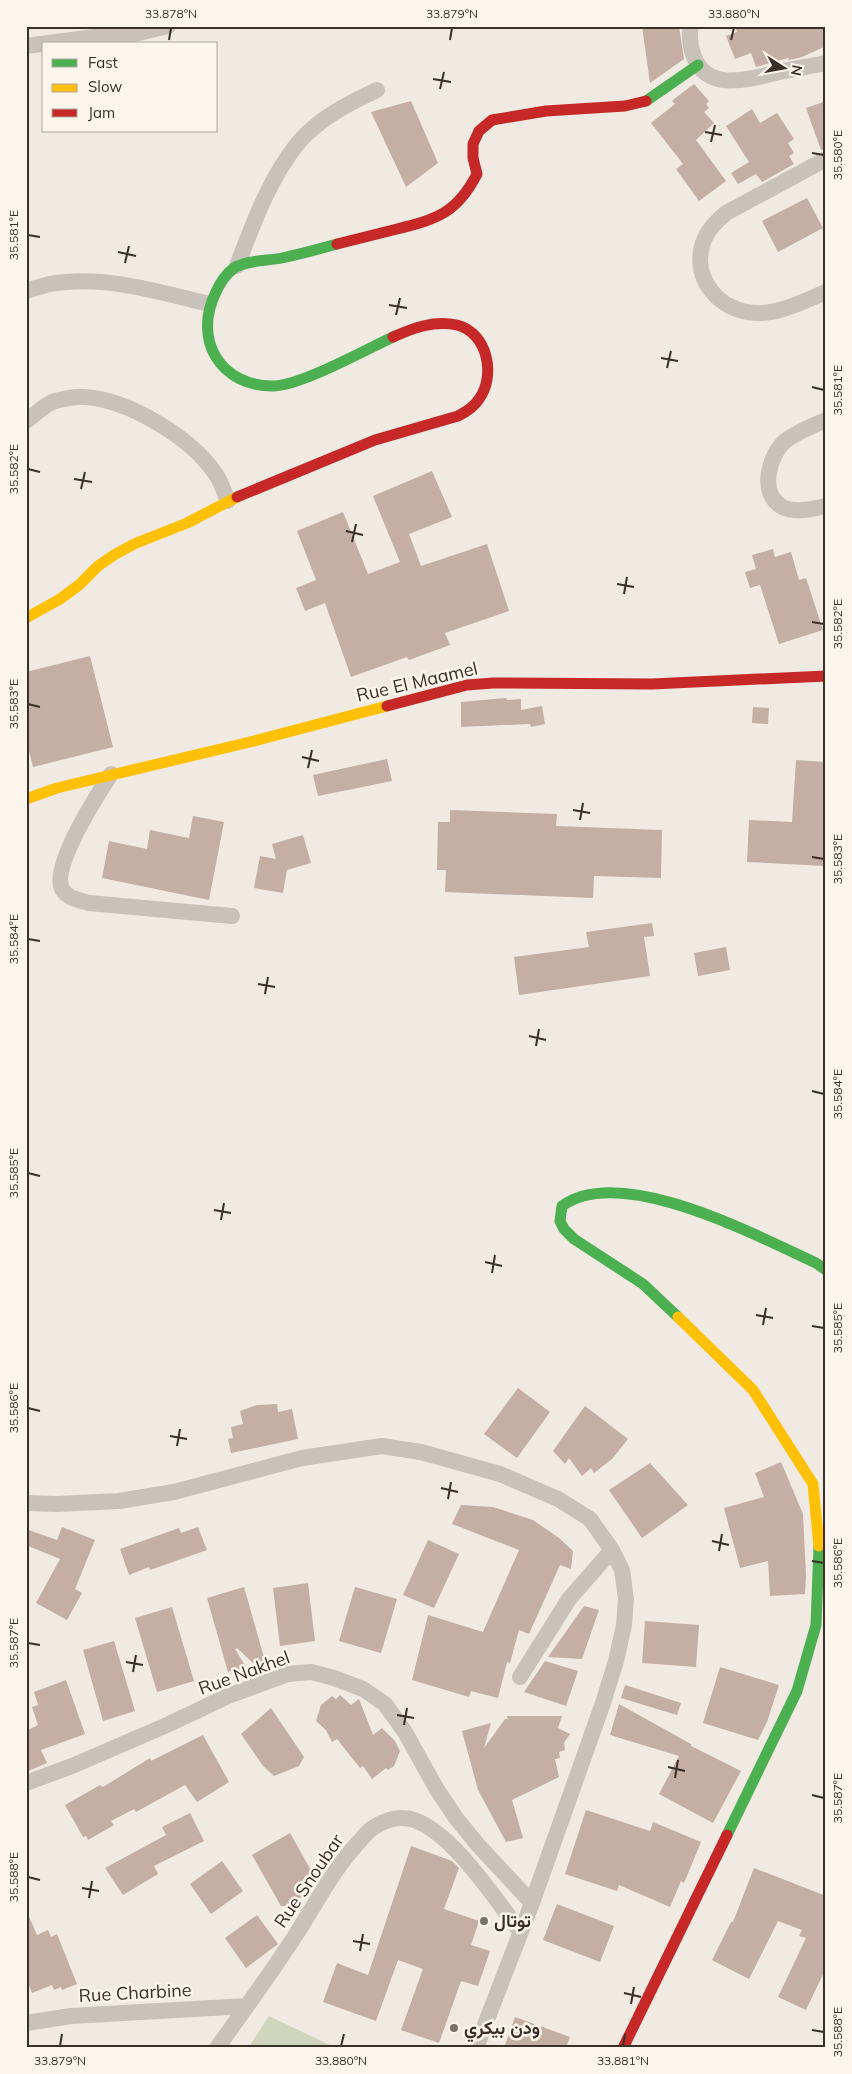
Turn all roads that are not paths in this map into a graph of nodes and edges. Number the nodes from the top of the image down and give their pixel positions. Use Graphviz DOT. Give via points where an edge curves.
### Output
graph roads {
  1 [pos="691,26"];
  2 [pos="165,27"];
  3 [pos="56,42"];
  4 [pos="42,44"];
  5 [pos="26,46"];
  6 [pos="826,63"];
  7 [pos="698,65"];
  8 [pos="377,90"];
  9 [pos="826,159"];
  10 [pos="237,266"];
  11 [pos="26,290"];
  12 [pos="826,292"];
  13 [pos="209,304"];
  14 [pos="826,420"];
  15 [pos="26,421"];
  16 [pos="228,501"];
  17 [pos="826,506"];
  18 [pos="26,618"];
  19 [pos="826,676"];
  20 [pos="111,774"];
  21 [pos="26,799"];
  22 [pos="232,916"];
  23 [pos="826,1270"];
  24 [pos="26,1502"];
  25 [pos="612,1550"];
  26 [pos="520,1677"];
  27 [pos="26,1783"];
  28 [pos="532,1902"];
  29 [pos="520,1931"];
  30 [pos="247,2006"];
  31 [pos="26,2023"];
  32 [pos="217,2048"];
  33 [pos="476,2048"];
  34 [pos="623,2048"];
  1 -- 7 [label="street" via="690,41"];
  2 -- 3 [label="street" via="130,35"];
  4 -- 5 [label="street"];
  6 -- 7 [label="street" via="749,80 730,81 714,78"];
  7 -- 10 [label="street" via="644,102 546,111 484,124 473,146 472,157 477,174 470,188 461,201 432,220"];
  8 -- 10 [label="street" via="352,101 298,143 258,210"];
  9 -- 12 [label="street" via="726,213 703,241 700,257 710,291 724,304 740,311 757,314 780,311"];
  10 -- 13 [label="street" via="222,282"];
  11 -- 13 [label="street" via="55,283 86,281 130,285"];
  13 -- 16 [label="street" via="206,332 217,359 240,379 257,385 286,385 404,332 443,323 457,324 471,331 487,356 489,370 486,384 469,410 385,436"];
  14 -- 17 [label="street" via="784,442 770,462 768,481 770,495 780,505 794,511"];
  15 -- 16 [label="street" via="53,402 84,396 133,410 164,428 202,458 216,474"];
  16 -- 18 [label="street" via="189,522 122,550 104,561 67,594"];
  19 -- 20 [label="street, Rue El Maamel" via="652,684 493,683 467,686"];
  20 -- 21 [label="street, Rue El Maamel"];
  20 -- 22 [label="street" via="91,805 68,852 60,883 63,891 75,900 89,903"];
  23 -- 34 [label="street" via="703,1212 651,1198 619,1193 586,1194 562,1206 560,1221 574,1239 643,1284 753,1390 813,1484 820,1556 816,1625 797,1691"];
  24 -- 25 [label="street" via="57,1504 119,1500 174,1492 302,1458 382,1446 462,1462 534,1488 590,1519"];
  25 -- 26 [label="street" via="569,1599"];
  25 -- 28 [label="street" via="622,1570 626,1599 618,1652"];
  27 -- 28 [label="street, Rue Nakhel" via="158,1729 228,1696 288,1674 311,1672 363,1689 385,1704 456,1818"];
  28 -- 29 [label="street"];
  29 -- 30 [label="street, Rue Snoubar" via="438,1833 412,1820 385,1820 370,1830 344,1859"];
  29 -- 33 [label="street"];
  30 -- 31 [label="street, Rue Charbine" via="71,2016"];
  30 -- 32 [label="street, Rue Snoubar"];
}
